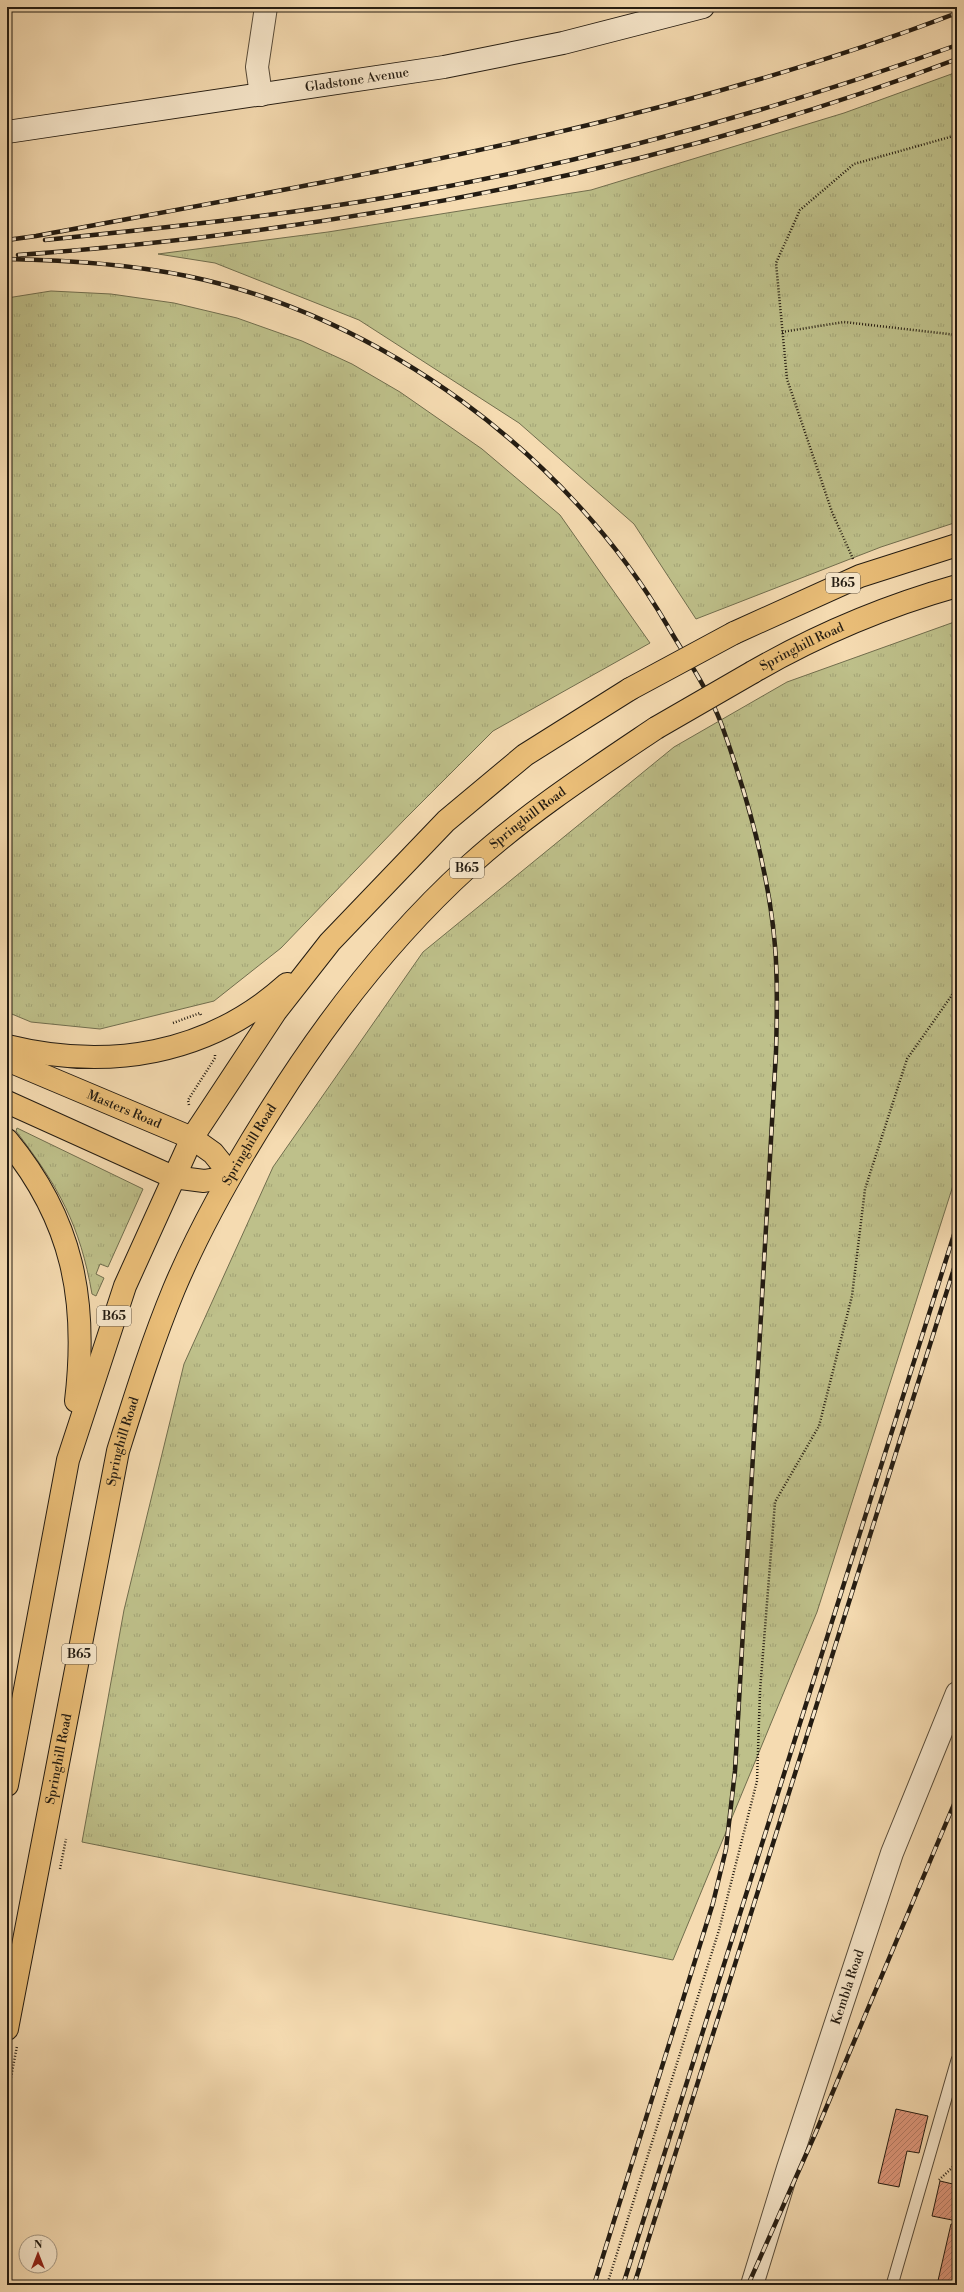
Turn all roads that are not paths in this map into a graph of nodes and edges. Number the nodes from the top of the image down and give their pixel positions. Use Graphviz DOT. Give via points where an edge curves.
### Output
graph roads {
  1 [pos="266,7"];
  2 [pos="703,7"];
  3 [pos="261,95"];
  4 [pos="7,132"];
  5 [pos="957,545"];
  6 [pos="957,586"];
  7 [pos="330,942"];
  8 [pos="7,1046"];
  9 [pos="7,1060"];
  10 [pos="7,1102"];
  11 [pos="192,1138"];
  12 [pos="7,1140"];
  13 [pos="229,1175"];
  14 [pos="174,1177"];
  15 [pos="68,1460"];
  16 [pos="957,1693"];
  17 [pos="7,1785"];
  18 [pos="12,2036"];
  19 [pos="957,2060"];
  20 [pos="752,2285"];
  21 [pos="892,2285"];
  1 -- 3 [label="street" via="257,67"];
  2 -- 3 [label="street, Gladstone Avenue" via="563,43 474,61"];
  3 -- 4 [label="street, Gladstone Avenue"];
  5 -- 7 [label="main road, B65, bridge" via="860,576 734,633 630,689 525,755 446,821"];
  6 -- 13 [label="main road, Springhill Road / B65, bridge" via="913,598 782,655 656,728 522,822 469,866 405,930 356,985 321,1032"];
  7 -- 8 [label="main road" via="281,990 255,1008 187,1042 142,1054 98,1058 70,1058"];
  7 -- 11 [label="main road, B65" via="276,1011"];
  9 -- 11 [label="main road, Masters Road"];
  10 -- 14 [label="main road"];
  11 -- 13 [label="main road, Masters Road" via="213,1153"];
  11 -- 14 [label="main road, B65"];
  12 -- 15 [label="main road" via="48,1203 68,1250 75,1276 79,1304 80,1354"];
  13 -- 14 [label="main road" via="204,1181"];
  13 -- 18 [label="main road, Springhill Road / B65" via="166,1308 118,1451"];
  14 -- 15 [label="main road, B65" via="125,1286"];
  15 -- 17 [label="main road, B65"];
  16 -- 20 [label="street, Kembla Road" via="892,1853"];
  19 -- 21 [label="lane"];
}
